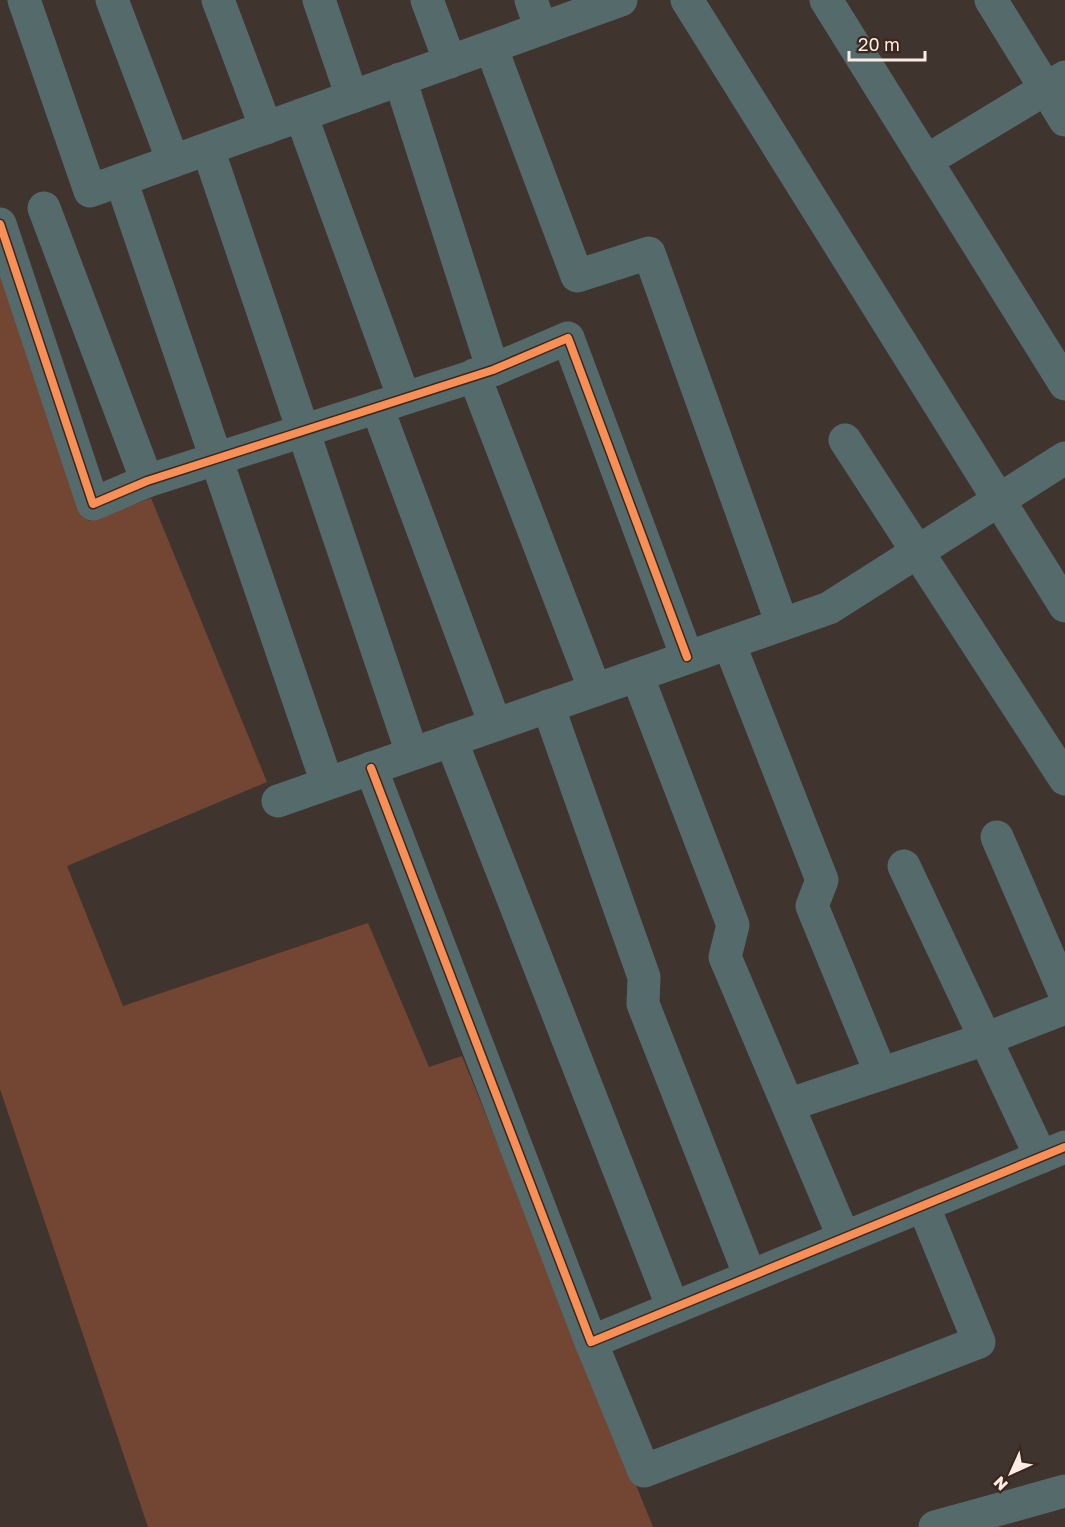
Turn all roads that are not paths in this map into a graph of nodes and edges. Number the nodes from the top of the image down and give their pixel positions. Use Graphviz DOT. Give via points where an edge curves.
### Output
graph roads {
  1 [pos="24,0"];
  2 [pos="112,0"];
  3 [pos="218,0"];
  4 [pos="319,0"];
  5 [pos="427,0"];
  6 [pos="621,0"];
  7 [pos="687,0"];
  8 [pos="826,0"];
  9 [pos="991,0"];
  10 [pos="536,15"];
  11 [pos="491,47"];
  12 [pos="450,62"];
  13 [pos="400,80"];
  14 [pos="1055,83"];
  15 [pos="352,97"];
  16 [pos="302,115"];
  17 [pos="1065,120"];
  18 [pos="266,128"];
  19 [pos="208,149"];
  20 [pos="926,160"];
  21 [pos="173,161"];
  22 [pos="120,180"];
  23 [pos="90,191"];
  24 [pos="44,208"];
  25 [pos="0,224"];
  26 [pos="484,373"];
  27 [pos="1065,384"];
  28 [pos="391,403"];
  29 [pos="303,431"];
  30 [pos="845,440"];
  31 [pos="1065,458"];
  32 [pos="216,459"];
  33 [pos="147,481"];
  34 [pos="999,500"];
  35 [pos="917,552"];
  36 [pos="1065,606"];
  37 [pos="782,624"];
  38 [pos="729,643"];
  39 [pos="687,657"];
  40 [pos="637,675"];
  41 [pos="595,690"];
  42 [pos="548,706"];
  43 [pos="495,724"];
  44 [pos="451,740"];
  45 [pos="412,753"];
  46 [pos="371,768"];
  47 [pos="1065,779"];
  48 [pos="327,783"];
  49 [pos="278,801"];
  50 [pos="998,837"];
  51 [pos="904,866"];
  52 [pos="1065,994"];
  53 [pos="1065,1008"];
  54 [pos="985,1038"];
  55 [pos="881,1074"];
  56 [pos="788,1105"];
  57 [pos="1053,1152"];
  58 [pos="923,1205"];
  59 [pos="844,1238"];
  60 [pos="750,1276"];
  61 [pos="673,1308"];
  62 [pos="591,1342"];
  63 [pos="1065,1491"];
  64 [pos="941,1526"];
  1 -- 23 [label="street"];
  2 -- 21 [label="street"];
  3 -- 18 [label="street"];
  4 -- 15 [label="street"];
  5 -- 12 [label="street"];
  6 -- 10 [label="street"];
  7 -- 34 [label="street"];
  8 -- 20 [label="street"];
  9 -- 14 [label="street"];
  10 -- 11 [label="street"];
  11 -- 12 [label="street"];
  11 -- 37 [label="street" via="577,276 649,253"];
  12 -- 13 [label="street"];
  13 -- 15 [label="street"];
  13 -- 26 [label="street"];
  14 -- 17 [label="street"];
  14 -- 20 [label="street"];
  15 -- 16 [label="street"];
  16 -- 18 [label="street"];
  16 -- 28 [label="street"];
  18 -- 19 [label="street"];
  19 -- 21 [label="street"];
  19 -- 29 [label="street"];
  20 -- 27 [label="street"];
  21 -- 22 [label="street"];
  22 -- 23 [label="street"];
  22 -- 32 [label="street"];
  23 -- 24 [label="street"];
  24 -- 25 [label="street"];
  24 -- 33 [label="street"];
  25 -- 33 [label="street" via="93,504"];
  26 -- 28 [label="street"];
  26 -- 39 [label="street" via="568,338"];
  26 -- 41 [label="street"];
  28 -- 29 [label="street"];
  28 -- 43 [label="street"];
  29 -- 32 [label="street"];
  29 -- 45 [label="street"];
  30 -- 35 [label="street"];
  31 -- 34 [label="street"];
  32 -- 33 [label="street"];
  32 -- 48 [label="street"];
  34 -- 35 [label="street"];
  34 -- 36 [label="street"];
  35 -- 37 [label="street" via="829,608"];
  35 -- 47 [label="street"];
  37 -- 38 [label="street"];
  38 -- 39 [label="street"];
  38 -- 55 [label="street" via="822,880 812,906"];
  39 -- 40 [label="street"];
  40 -- 41 [label="street"];
  40 -- 56 [label="street" via="733,925 725,957"];
  41 -- 42 [label="street"];
  42 -- 43 [label="street"];
  42 -- 60 [label="street" via="644,976 643,1004"];
  43 -- 44 [label="street"];
  44 -- 45 [label="street"];
  44 -- 61 [label="street"];
  45 -- 46 [label="street"];
  46 -- 48 [label="street"];
  46 -- 62 [label="street"];
  48 -- 49 [label="street"];
  50 -- 52 [label="street"];
  51 -- 54 [label="street"];
  53 -- 54 [label="street"];
  54 -- 55 [label="street"];
  54 -- 57 [label="street"];
  55 -- 56 [label="street"];
  56 -- 59 [label="street"];
  57 -- 58 [label="street"];
  58 -- 59 [label="street"];
  58 -- 62 [label="street" via="979,1342 644,1471"];
  59 -- 60 [label="street"];
  60 -- 61 [label="street"];
  61 -- 62 [label="street"];
  63 -- 64 [label="street"];
}
